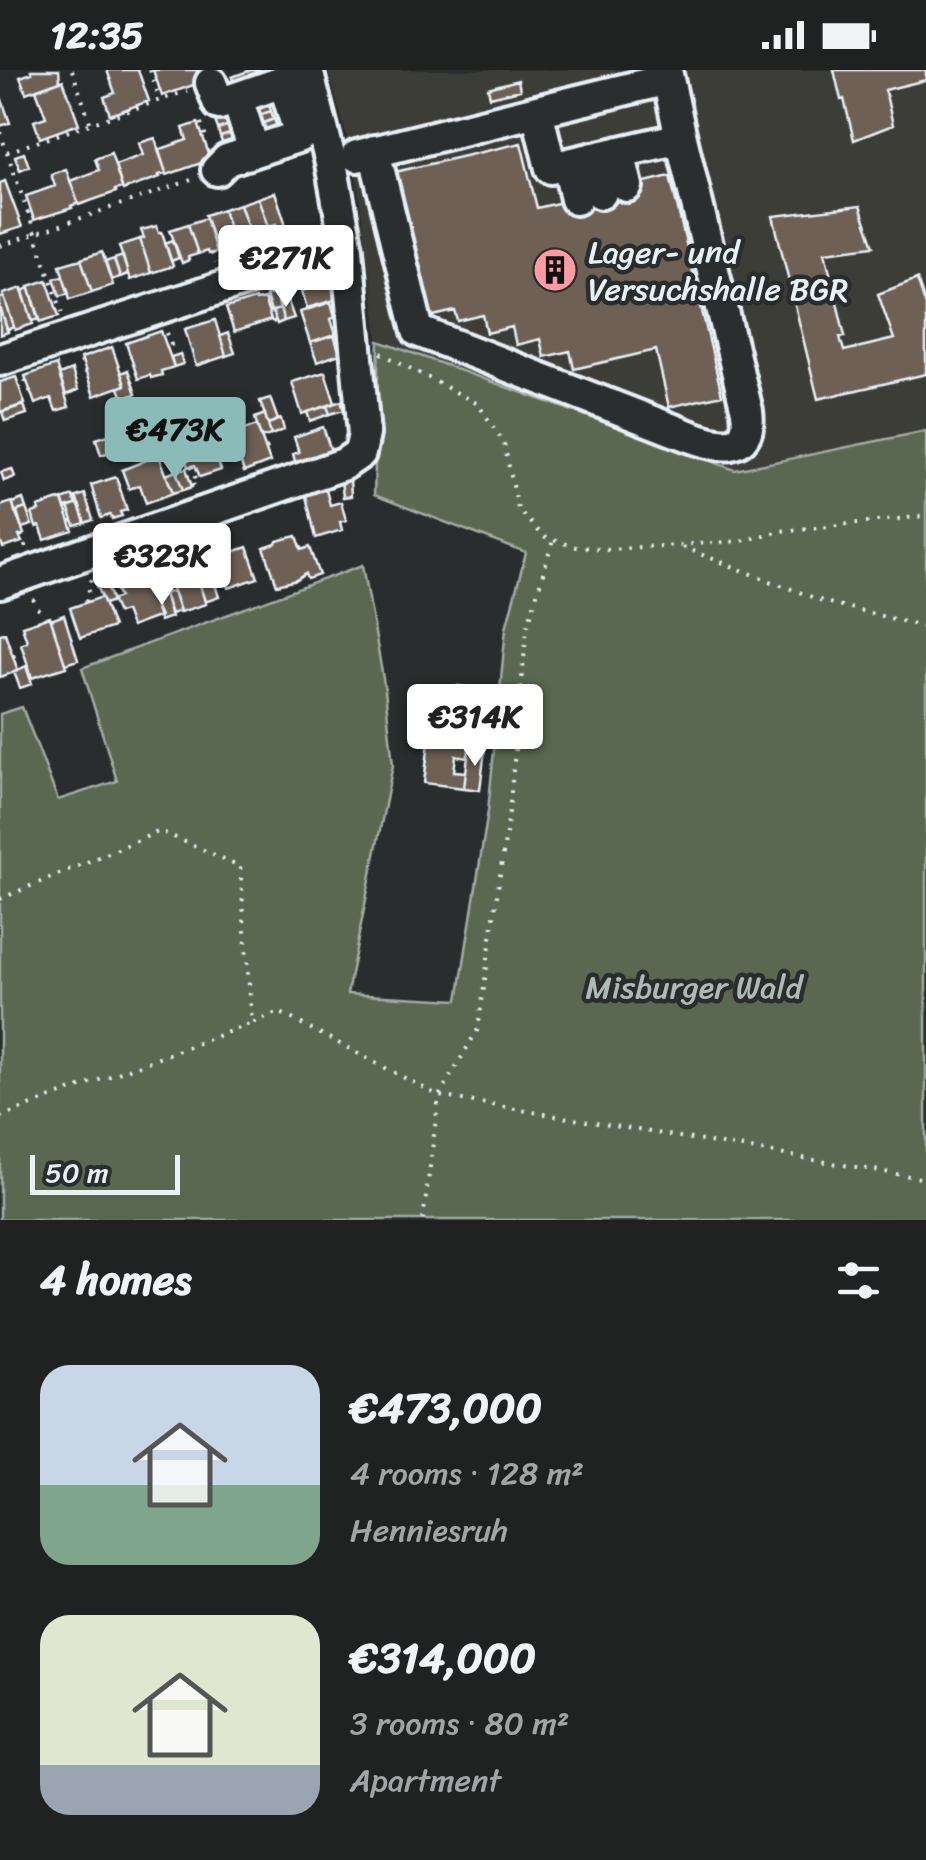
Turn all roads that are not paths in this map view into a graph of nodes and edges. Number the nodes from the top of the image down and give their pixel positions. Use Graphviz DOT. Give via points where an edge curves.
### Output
graph roads {
  1 [pos="667,74"];
  2 [pos="299,75"];
  3 [pos="536,111"];
  4 [pos="681,138"];
  5 [pos="254,151"];
  6 [pos="374,151"];
  7 [pos="593,158"];
  8 [pos="332,164"];
  9 [pos="217,170"];
  10 [pos="348,249"];
  11 [pos="0,360"];
  12 [pos="14,585"];
  1 -- 3 [label="street"];
  1 -- 4 [label="street"];
  2 -- 5 [label="street" via="300,136"];
  2 -- 5 [label="street" via="224,90"];
  2 -- 8 [label="street"];
  3 -- 6 [label="street"];
  3 -- 7 [label="street" via="551,168"];
  4 -- 6 [label="street" via="747,411 744,436 724,446 418,331"];
  4 -- 7 [label="street"];
  5 -- 9 [label="street"];
  6 -- 8 [label="street"];
  7 -- 7 [label="street" via="602,192"];
  8 -- 10 [label="street"];
  10 -- 11 [label="street"];
  10 -- 12 [label="street" via="364,434 360,452 344,464"];
}
